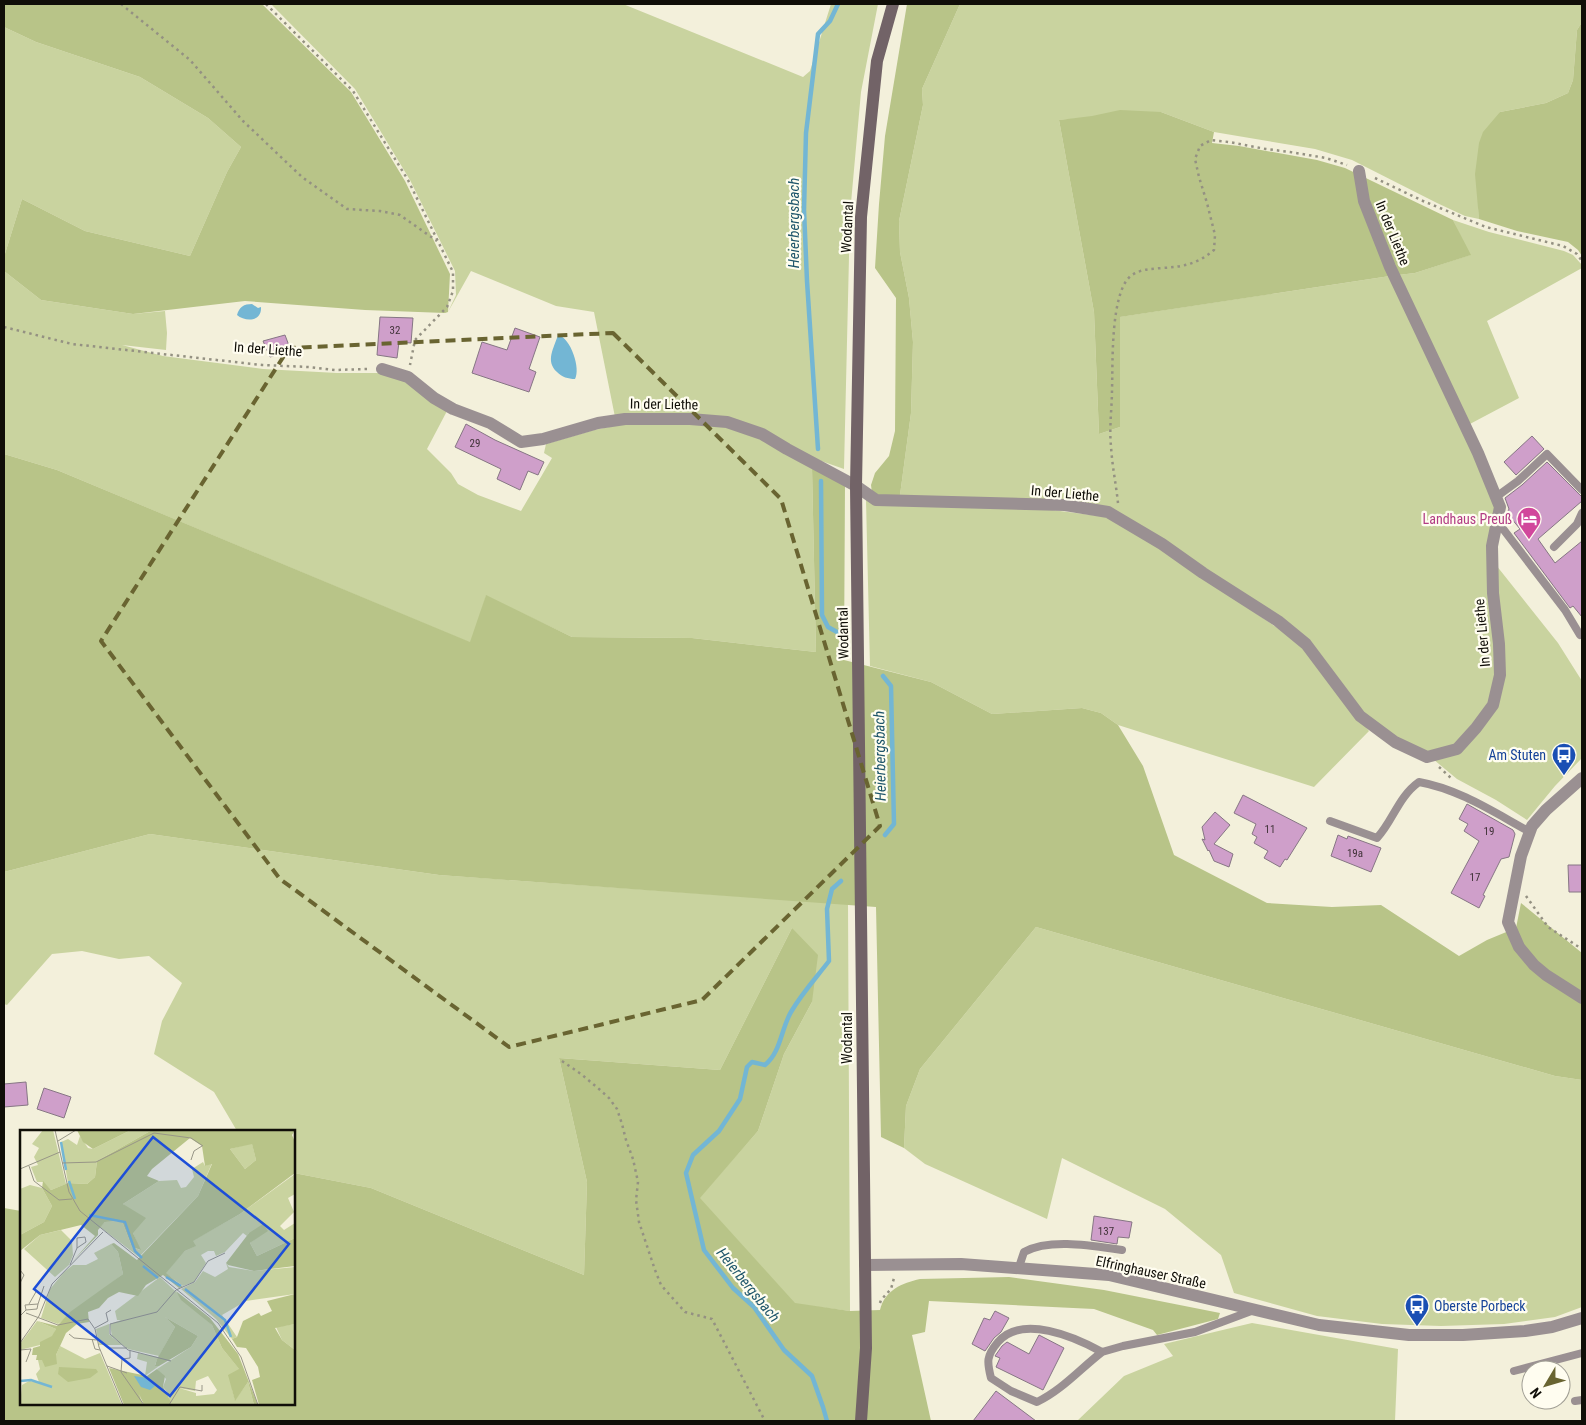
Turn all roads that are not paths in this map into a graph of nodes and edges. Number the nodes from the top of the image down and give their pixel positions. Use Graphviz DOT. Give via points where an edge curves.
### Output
graph roads {
  1 [pos="893,4"];
  2 [pos="1360,171"];
  3 [pos="382,369"];
  4 [pos="856,486"];
  5 [pos="1582,490"];
  6 [pos="1496,497"];
  7 [pos="1582,513"];
  8 [pos="1497,521"];
  9 [pos="1554,548"];
  10 [pos="1580,635"];
  11 [pos="1582,778"];
  12 [pos="1330,822"];
  13 [pos="1530,832"];
  14 [pos="1582,998"];
  15 [pos="1122,1250"];
  16 [pos="866,1265"];
  17 [pos="1019,1267"];
  18 [pos="1254,1310"];
  19 [pos="1582,1318"];
  20 [pos="1102,1352"];
  21 [pos="1582,1353"];
  22 [pos="1514,1371"];
  23 [pos="861,1421"];
  1 -- 4 [label="main road, Wodantal" via="878,61 861,217"];
  2 -- 6 [label="street, In der Liethe" via="1364,201 1390,267"];
  3 -- 4 [label="street, In der Liethe" via="408,376 434,398 490,423 521,442 625,419 682,418 727,422 762,434"];
  4 -- 8 [label="street, In der Liethe" via="876,500 1065,506 1108,512 1278,621 1306,644 1360,716 1395,742 1428,757 1457,749 1493,705 1500,675 1492,546"];
  4 -- 16 [label="main road, Wodantal"];
  5 -- 6 [label="lane" via="1548,454"];
  6 -- 8 [label="street, In der Liethe" via="1500,507"];
  7 -- 9 [label="lane" via="1577,524"];
  8 -- 10 [label="lane" via="1565,610"];
  11 -- 13 [label="street" via="1546,810"];
  12 -- 13 [label="lane" via="1377,838 1385,830 1400,800 1418,782 1461,796"];
  13 -- 14 [label="street" via="1520,856 1508,922 1519,947 1534,965"];
  15 -- 17 [label="lane" via="1063,1244 1032,1248 1024,1252"];
  16 -- 17 [label="street, Elfringhauser Straße"];
  16 -- 23 [label="main road" via="866,1348"];
  17 -- 18 [label="street, Elfringhauser Straße" via="1109,1275"];
  18 -- 19 [label="street, Elfringhauser Straße" via="1319,1325 1409,1335 1525,1331"];
  18 -- 20 [label="lane" via="1195,1332"];
  20 -- 20 [label="lane" via="1039,1329 1017,1330 1003,1336 987,1361 991,1378 1037,1402 1068,1382"];
  21 -- 22 [label="lane"];
}
